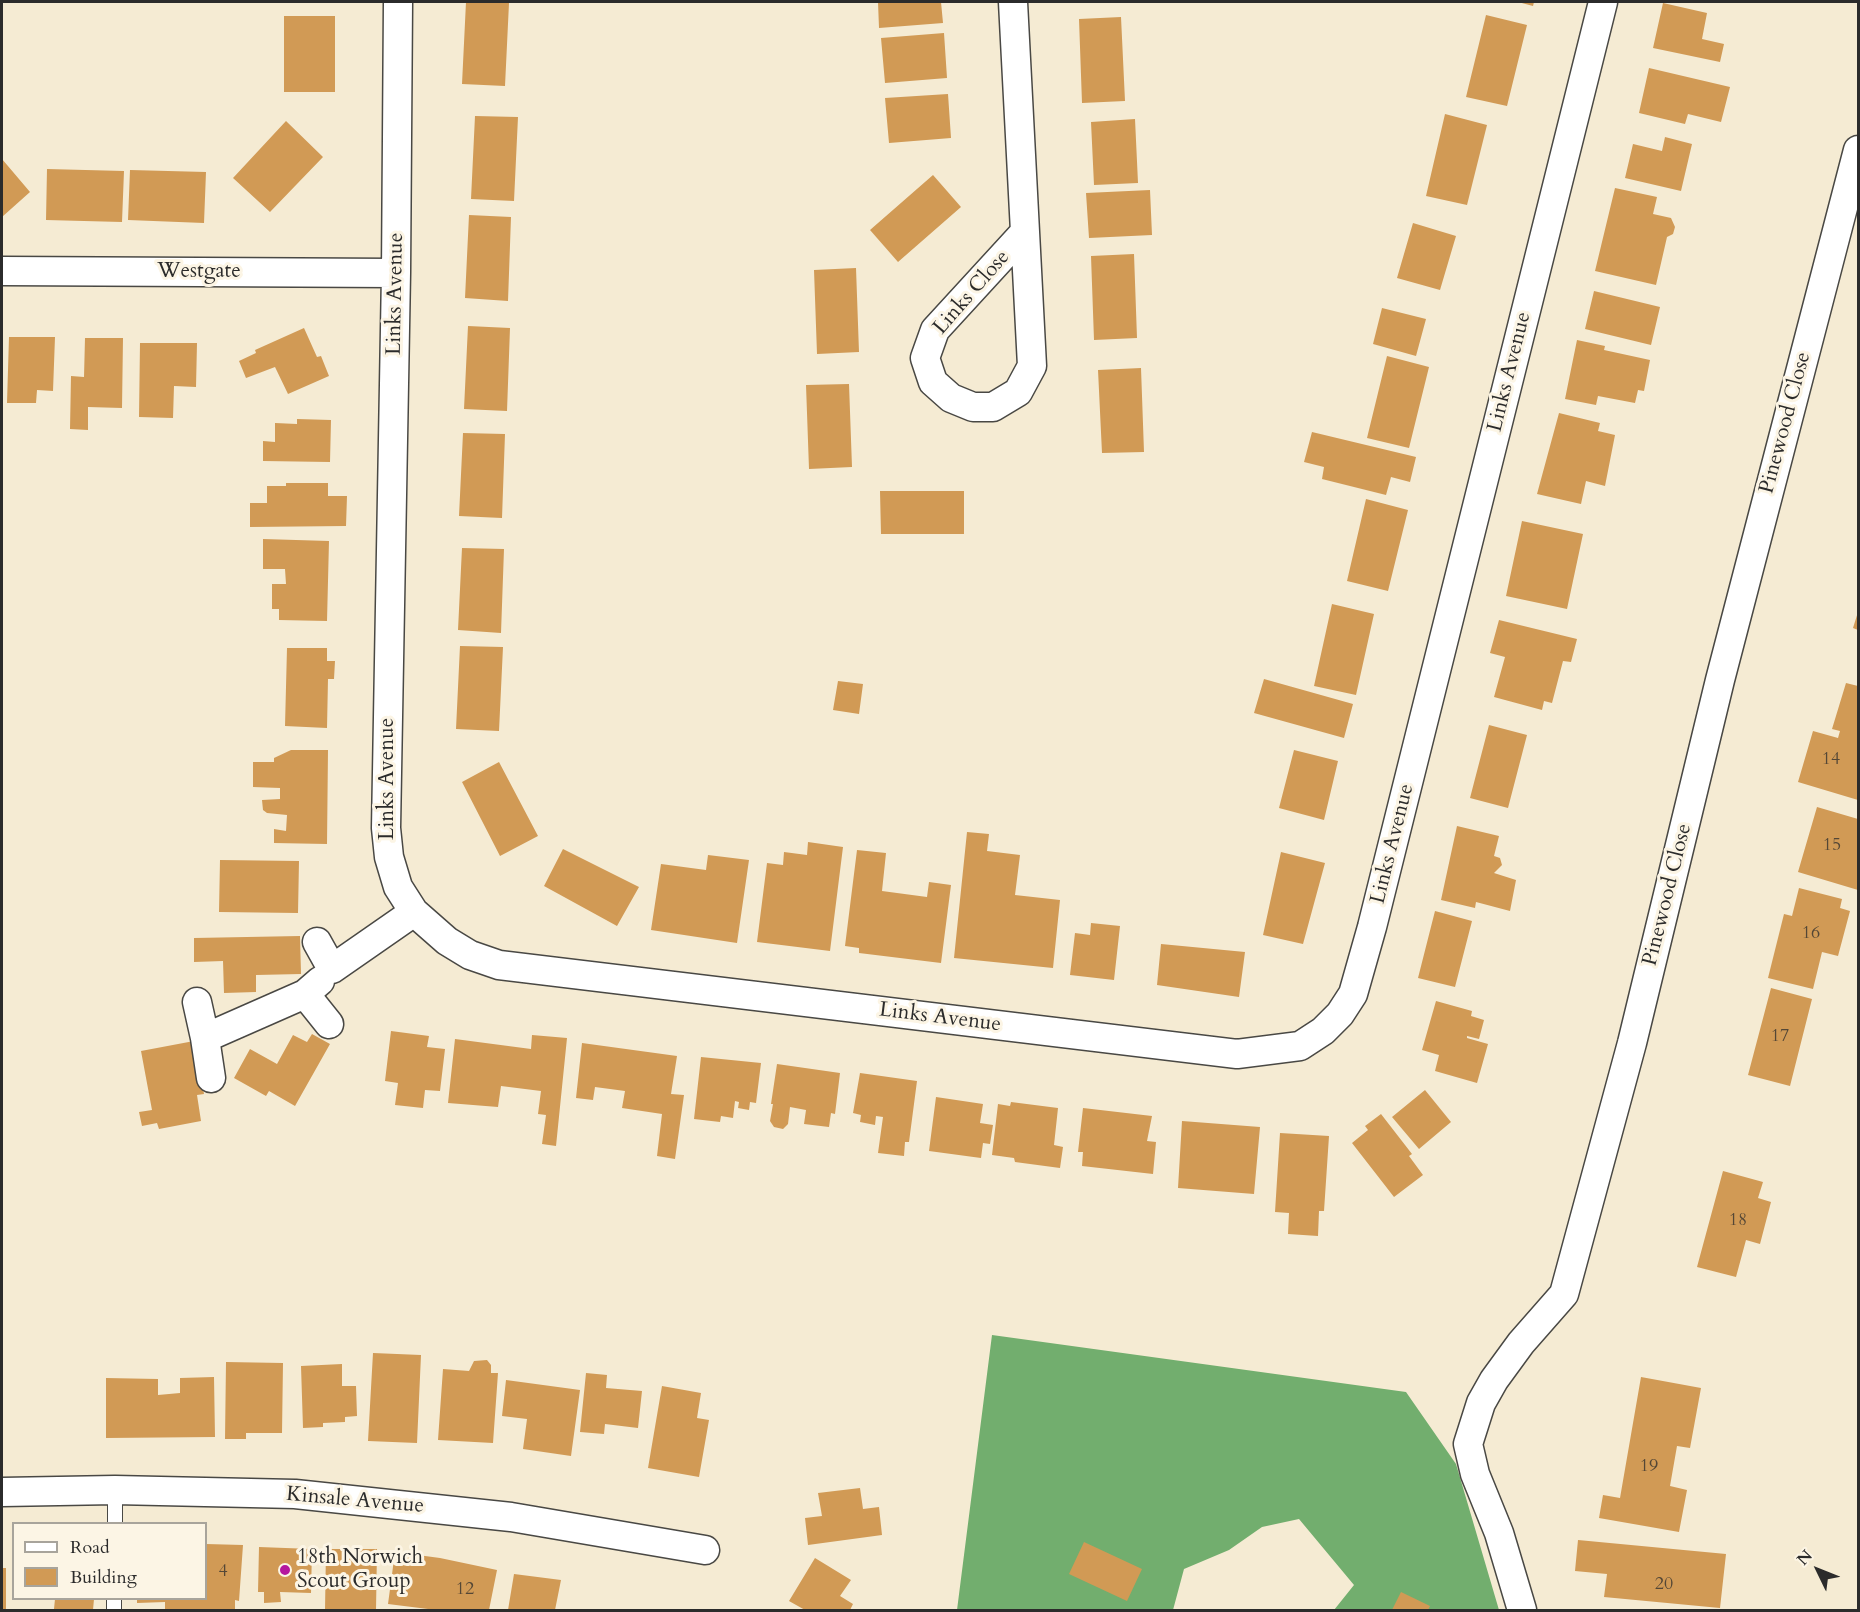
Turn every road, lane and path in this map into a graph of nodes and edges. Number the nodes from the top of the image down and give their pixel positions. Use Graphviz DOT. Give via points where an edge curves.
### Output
graph roads {
  1 [pos="398,2"];
  2 [pos="1013,2"];
  3 [pos="1603,2"];
  4 [pos="1858,150"];
  5 [pos="1024,233"];
  6 [pos="2,271"];
  7 [pos="396,273"];
  8 [pos="414,912"];
  9 [pos="317,942"];
  10 [pos="332,969"];
  11 [pos="305,994"];
  12 [pos="197,1002"];
  13 [pos="329,1024"];
  14 [pos="205,1038"];
  15 [pos="211,1078"];
  16 [pos="115,1490"];
  17 [pos="2,1492"];
  18 [pos="115,1522"];
  19 [pos="705,1550"];
  20 [pos="1522,1611"];
  1 -- 7 [label="street, Links Avenue"];
  2 -- 5 [label="street, Links Close"];
  3 -- 8 [label="street, Links Avenue" via="1372,927 1353,994 1323,1031 1300,1046 1237,1054 499,964 470,955 447,941"];
  4 -- 20 [label="street, Pinewood Close" via="1720,680 1632,1043 1564,1294 1494,1380 1481,1403 1468,1444"];
  5 -- 5 [label="street, Links Close" via="1032,366 1018,392 993,407 973,408 951,398 933,382 925,358 935,330"];
  6 -- 7 [label="street, Westgate"];
  7 -- 8 [label="street, Links Avenue" via="386,828 389,857 399,887"];
  8 -- 10 [label="street"];
  9 -- 10 [label="street"];
  10 -- 11 [label="street"];
  11 -- 13 [label="street"];
  11 -- 14 [label="street"];
  12 -- 14 [label="street"];
  14 -- 15 [label="street"];
  16 -- 17 [label="street, Kinsale Avenue"];
  16 -- 18 [label="lane"];
  16 -- 19 [label="street, Kinsale Avenue" via="295,1494 452,1509"];
}
